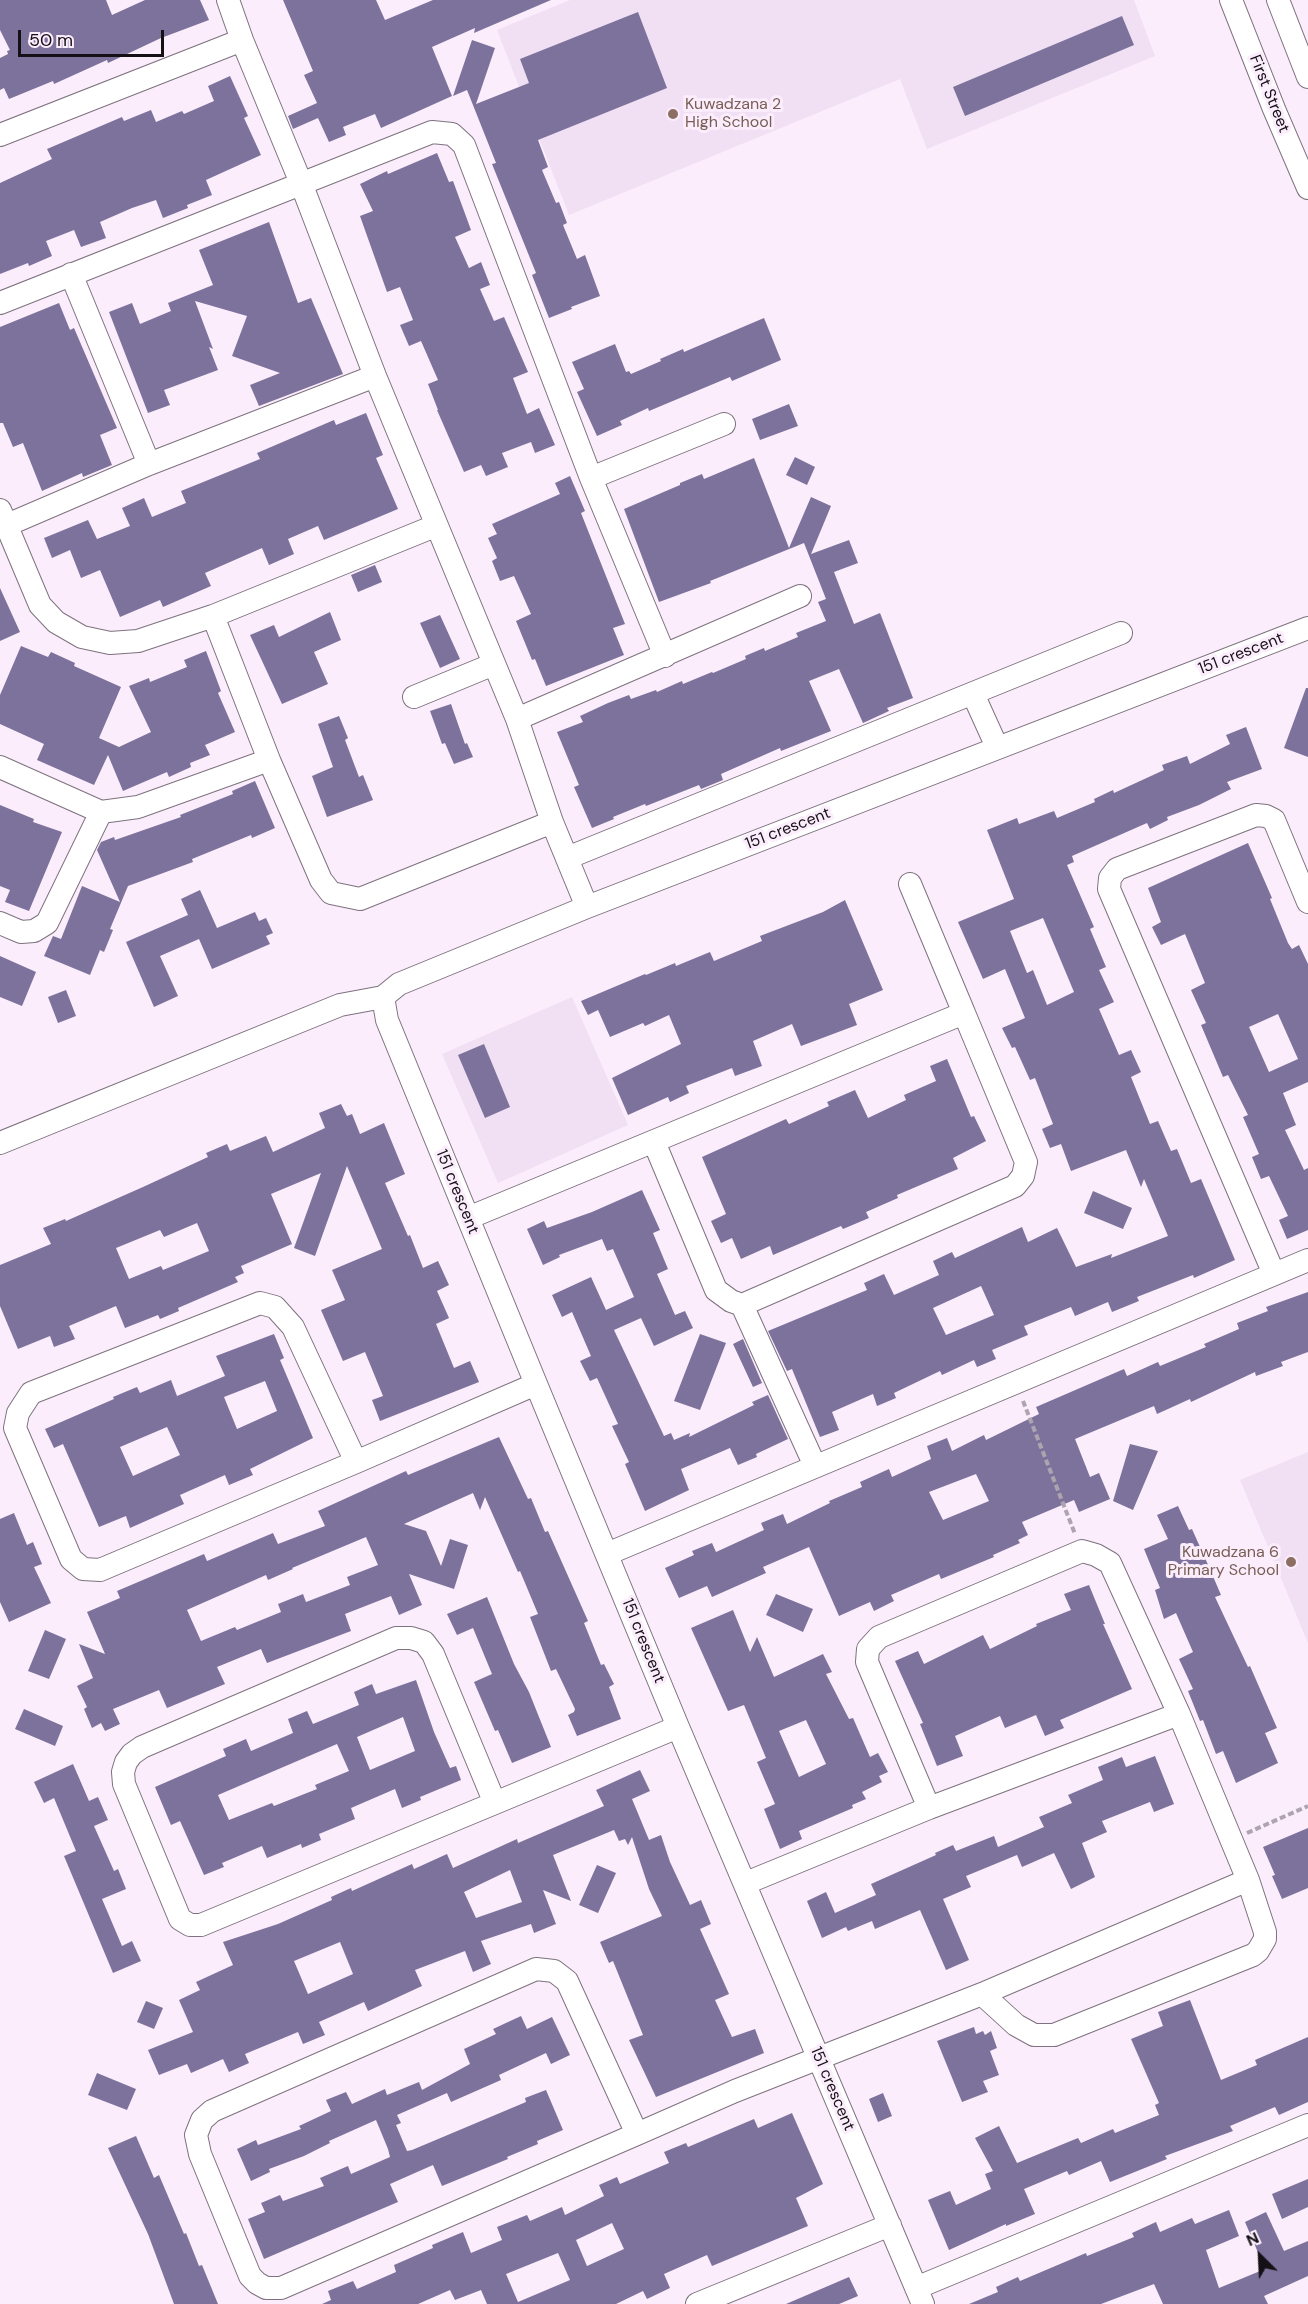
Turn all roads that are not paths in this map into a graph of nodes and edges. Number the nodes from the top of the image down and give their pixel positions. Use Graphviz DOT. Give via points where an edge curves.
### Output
graph roads {
  1 [pos="228,0"];
  2 [pos="1231,0"];
  3 [pos="1278,0"];
  4 [pos="242,40"];
  5 [pos="1308,76"];
  6 [pos="0,135"];
  7 [pos="300,183"];
  8 [pos="1308,188"];
  9 [pos="71,274"];
  10 [pos="0,303"];
  11 [pos="375,376"];
  12 [pos="724,424"];
  13 [pos="149,464"];
  14 [pos="591,478"];
  15 [pos="4,518"];
  16 [pos="435,526"];
  17 [pos="800,596"];
  18 [pos="213,616"];
  19 [pos="1308,628"];
  20 [pos="1121,633"];
  21 [pos="665,656"];
  22 [pos="494,664"];
  23 [pos="973,694"];
  24 [pos="414,697"];
  25 [pos="517,719"];
  26 [pos="997,747"];
  27 [pos="269,760"];
  28 [pos="0,767"];
  29 [pos="101,813"];
  30 [pos="552,822"];
  31 [pos="567,858"];
  32 [pos="910,884"];
  33 [pos="1308,902"];
  34 [pos="587,907"];
  35 [pos="0,923"];
  36 [pos="383,997"];
  37 [pos="964,1013"];
  38 [pos="654,1142"];
  39 [pos="0,1143"];
  40 [pos="468,1218"];
  41 [pos="1308,1260"];
  42 [pos="1274,1274"];
  43 [pos="742,1305"];
  44 [pos="536,1384"];
  45 [pos="357,1462"];
  46 [pos="815,1467"];
  47 [pos="607,1554"];
  48 [pos="1179,1714"];
  49 [pos="678,1726"];
  50 [pos="494,1802"];
  51 [pos="929,1808"];
  52 [pos="1248,1880"];
  53 [pos="746,1883"];
  54 [pos="982,1994"];
  55 [pos="819,2057"];
  56 [pos="1308,2125"];
  57 [pos="638,2134"];
  58 [pos="890,2225"];
  59 [pos="919,2296"];
  60 [pos="704,2303"];
  1 -- 4 [label="street"];
  2 -- 8 [label="street, First Street"];
  3 -- 5 [label="street"];
  4 -- 6 [label="street"];
  4 -- 7 [label="street"];
  7 -- 9 [label="street"];
  7 -- 11 [label="street"];
  7 -- 14 [label="street" via="432,132 452,134 464,145"];
  9 -- 10 [label="street"];
  9 -- 13 [label="street"];
  11 -- 13 [label="street"];
  11 -- 16 [label="street"];
  12 -- 14 [label="street"];
  13 -- 15 [label="street"];
  14 -- 21 [label="street"];
  15 -- 18 [label="street" via="40,605 56,622 82,637 110,643 138,642"];
  16 -- 18 [label="street"];
  16 -- 22 [label="street"];
  17 -- 21 [label="street"];
  18 -- 27 [label="street"];
  19 -- 26 [label="street, 151 crescent"];
  20 -- 23 [label="street"];
  21 -- 25 [label="street"];
  22 -- 24 [label="street"];
  22 -- 25 [label="street"];
  23 -- 26 [label="street"];
  23 -- 31 [label="street"];
  25 -- 30 [label="street"];
  26 -- 34 [label="street, 151 crescent"];
  27 -- 29 [label="street" via="138,807"];
  27 -- 30 [label="street" via="321,880 332,893 360,899"];
  28 -- 29 [label="street"];
  29 -- 35 [label="street" via="47,923 34,931 21,932"];
  30 -- 31 [label="street"];
  31 -- 34 [label="street"];
  32 -- 37 [label="street"];
  33 -- 42 [label="street" via="1274,820 1266,816 1256,815 1117,869 1110,878 1109,889"];
  34 -- 36 [label="street, 151 crescent" via="399,984"];
  36 -- 39 [label="street" via="340,1005"];
  36 -- 40 [label="street, 151 crescent" via="387,1020"];
  37 -- 38 [label="street"];
  37 -- 43 [label="street" via="1026,1162 1023,1176 1014,1186"];
  38 -- 40 [label="street"];
  38 -- 43 [label="street" via="716,1290"];
  40 -- 44 [label="street, 151 crescent"];
  41 -- 42 [label="street"];
  42 -- 46 [label="street"];
  43 -- 46 [label="street"];
  44 -- 45 [label="street"];
  44 -- 47 [label="street, 151 crescent"];
  45 -- 45 [label="street" via="100,1570 82,1569 71,1560 15,1428 18,1413 31,1393 260,1303 275,1307 293,1327"];
  46 -- 47 [label="street"];
  47 -- 49 [label="street, 151 crescent"];
  48 -- 51 [label="street"];
  48 -- 51 [label="street" via="1110,1563 1082,1551 879,1637 868,1649 867,1662"];
  48 -- 52 [label="street"];
  49 -- 50 [label="street"];
  49 -- 53 [label="street, 151 crescent"];
  50 -- 50 [label="street" via="201,1925 190,1925 180,1919 124,1784 123,1772 132,1754 142,1747 396,1638 411,1638 424,1642 433,1654"];
  51 -- 53 [label="street"];
  52 -- 54 [label="street"];
  52 -- 54 [label="street" via="1265,1932 1262,1946 1253,1955 1054,2035 1034,2035 1016,2025"];
  53 -- 55 [label="street, 151 crescent"];
  54 -- 55 [label="street"];
  55 -- 57 [label="street"];
  55 -- 58 [label="street, 151 crescent"];
  56 -- 59 [label="street"];
  57 -- 57 [label="street" via="280,2288 266,2288 250,2276 200,2154 196,2135 202,2120 212,2111 536,1969 554,1971 567,1981"];
  58 -- 59 [label="street, 151 crescent"];
  58 -- 60 [label="street"];
}
